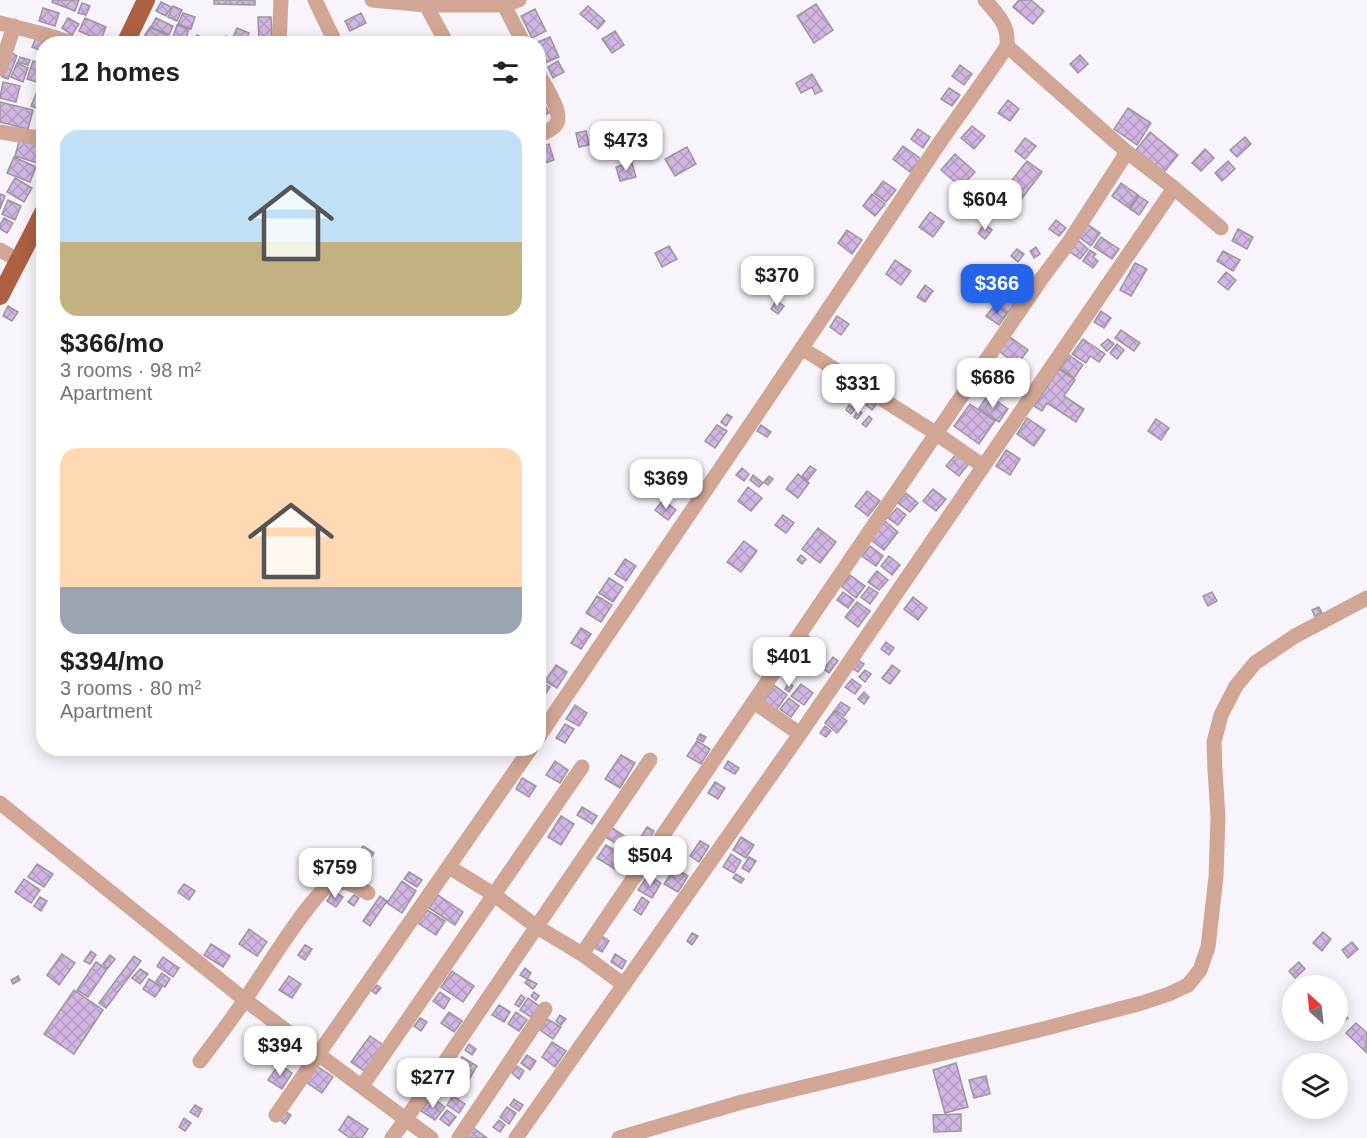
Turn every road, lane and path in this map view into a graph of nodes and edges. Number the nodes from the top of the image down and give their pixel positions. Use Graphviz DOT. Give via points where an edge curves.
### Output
graph roads {
  1 [pos="146,0"];
  2 [pos="281,0"];
  3 [pos="315,0"];
  4 [pos="372,0"];
  5 [pos="985,0"];
  6 [pos="511,3"];
  7 [pos="426,5"];
  8 [pos="7,25"];
  9 [pos="50,36"];
  10 [pos="129,36"];
  11 [pos="279,36"];
  12 [pos="332,36"];
  13 [pos="443,36"];
  14 [pos="521,36"];
  15 [pos="1007,46"];
  16 [pos="0,69"];
  17 [pos="546,89"];
  18 [pos="546,131"];
  19 [pos="0,132"];
  20 [pos="36,138"];
  21 [pos="1126,152"];
  22 [pos="1174,188"];
  23 [pos="36,226"];
  24 [pos="1221,228"];
  25 [pos="0,250"];
  26 [pos="18,260"];
  27 [pos="0,296"];
  28 [pos="803,349"];
  29 [pos="937,434"];
  30 [pos="983,466"];
  31 [pos="1367,598"];
  32 [pos="754,702"];
  33 [pos="546,726"];
  34 [pos="800,734"];
  35 [pos="525,756"];
  36 [pos="650,760"];
  37 [pos="582,767"];
  38 [pos="0,803"];
  39 [pos="449,867"];
  40 [pos="368,893"];
  41 [pos="493,894"];
  42 [pos="537,927"];
  43 [pos="582,954"];
  44 [pos="624,986"];
  45 [pos="245,1000"];
  46 [pos="545,1009"];
  47 [pos="319,1055"];
  48 [pos="200,1061"];
  49 [pos="362,1086"];
  50 [pos="276,1115"];
  51 [pos="406,1119"];
  52 [pos="392,1138"];
  53 [pos="431,1138"];
  54 [pos="459,1138"];
  55 [pos="516,1138"];
  56 [pos="619,1138"];
  1 -- 10 [label="main road"];
  2 -- 11 [label="street"];
  3 -- 12 [label="street"];
  4 -- 7 [label="street"];
  5 -- 15 [label="street" via="1005,26"];
  6 -- 7 [label="street"];
  6 -- 14 [label="street"];
  7 -- 13 [label="street"];
  8 -- 9 [label="street"];
  8 -- 16 [label="street"];
  15 -- 21 [label="street"];
  15 -- 28 [label="street"];
  17 -- 18 [label="street" via="559,118"];
  19 -- 20 [label="street"];
  21 -- 22 [label="street"];
  21 -- 29 [label="street"];
  22 -- 24 [label="street"];
  22 -- 30 [label="street"];
  23 -- 26 [label="main road"];
  25 -- 26 [label="street"];
  26 -- 27 [label="main road"];
  28 -- 29 [label="street"];
  28 -- 33 [label="street"];
  29 -- 30 [label="street"];
  29 -- 32 [label="street"];
  30 -- 34 [label="street"];
  31 -- 56 [label="street" via="1295,636 1255,663 1236,686 1221,715 1214,742 1218,818 1208,946 1200,970 1188,985 1142,1003 730,1105"];
  32 -- 34 [label="street"];
  32 -- 43 [label="street"];
  34 -- 44 [label="street"];
  35 -- 39 [label="street"];
  36 -- 42 [label="street"];
  37 -- 41 [label="street"];
  38 -- 45 [label="street"];
  39 -- 41 [label="street"];
  39 -- 47 [label="street"];
  40 -- 45 [label="street" via="343,883 333,883 323,891"];
  41 -- 42 [label="street"];
  41 -- 49 [label="street"];
  42 -- 43 [label="street"];
  42 -- 51 [label="street"];
  43 -- 44 [label="street"];
  44 -- 55 [label="street"];
  45 -- 47 [label="street"];
  45 -- 48 [label="street"];
  46 -- 54 [label="street"];
  47 -- 49 [label="street"];
  47 -- 50 [label="street"];
  49 -- 51 [label="street"];
  51 -- 52 [label="street"];
  51 -- 53 [label="street"];
}
